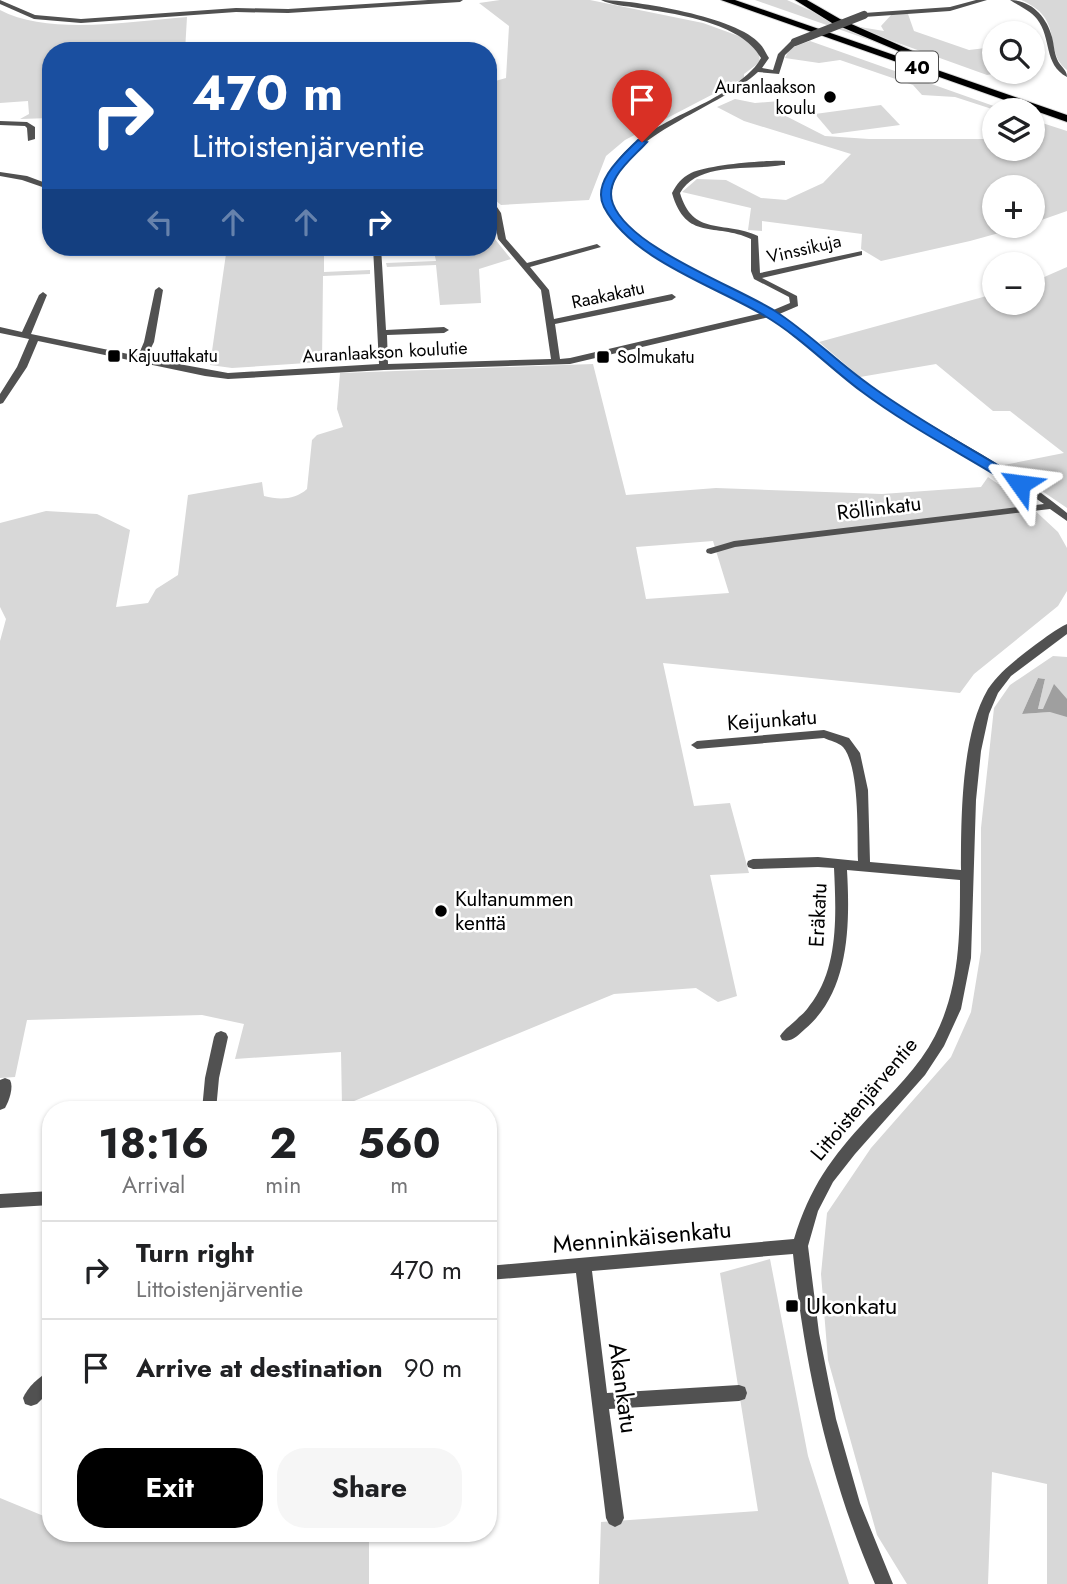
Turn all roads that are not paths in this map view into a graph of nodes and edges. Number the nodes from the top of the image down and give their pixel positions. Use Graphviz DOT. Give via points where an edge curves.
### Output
graph roads {
  1 [pos="460,0"];
  2 [pos="604,0"];
  3 [pos="714,0"];
  4 [pos="726,0"];
  5 [pos="748,0"];
  6 [pos="800,0"];
  7 [pos="984,0"];
  8 [pos="1013,0"];
  9 [pos="4,2"];
  10 [pos="768,15"];
  11 [pos="756,70"];
  12 [pos="1067,75"];
  13 [pos="974,78"];
  14 [pos="1067,111"];
  15 [pos="1067,120"];
  16 [pos="0,123"];
  17 [pos="32,139"];
  18 [pos="782,163"];
  19 [pos="0,174"];
  20 [pos="42,185"];
  21 [pos="497,213"];
  22 [pos="597,247"];
  23 [pos="859,253"];
  24 [pos="378,256"];
  25 [pos="525,266"];
  26 [pos="757,276"];
  27 [pos="159,290"];
  28 [pos="43,295"];
  29 [pos="672,298"];
  30 [pos="771,314"];
  31 [pos="551,322"];
  32 [pos="0,330"];
  33 [pos="444,330"];
  34 [pos="382,333"];
  35 [pos="30,335"];
  36 [pos="141,359"];
  37 [pos="556,362"];
  38 [pos="384,367"];
  39 [pos="0,401"];
  40 [pos="1053,506"];
  41 [pos="1067,518"];
  42 [pos="711,551"];
  43 [pos="1067,628"];
  44 [pos="697,745"];
  45 [pos="753,864"];
  46 [pos="840,864"];
  47 [pos="864,866"];
  48 [pos="967,876"];
  49 [pos="787,1036"];
  50 [pos="221,1037"];
  51 [pos="5,1084"];
  52 [pos="210,1101"];
  53 [pos="0,1104"];
  54 [pos="42,1199"];
  55 [pos="0,1201"];
  56 [pos="800,1246"];
  57 [pos="583,1265"];
  58 [pos="497,1272"];
  59 [pos="42,1388"];
  60 [pos="739,1393"];
  61 [pos="31,1398"];
  62 [pos="601,1401"];
  63 [pos="615,1518"];
  64 [pos="884,1584"];
  1 -- 9 [label="street" via="81,21 34,17"];
  2 -- 11 [label="street" via="738,31 764,53"];
  3 -- 10 [label="highway"];
  4 -- 10 [label="highway, 40"];
  5 -- 13 [label="highway, 40"];
  6 -- 13 [label="highway" via="861,33"];
  7 -- 11 [label="street, bridge" via="950,9 864,15 795,42 782,54 776,72"];
  8 -- 12 [label="street" via="1043,18 1055,62"];
  10 -- 15 [label="highway, 40"];
  11 -- 30 [label="street" via="729,93 629,152 612,174 606,198 620,222 653,251"];
  13 -- 14 [label="highway, 40"];
  16 -- 17 [label="street" via="27,124"];
  18 -- 26 [label="street" via="701,171 676,191 682,211 693,223 755,238"];
  19 -- 20 [label="street"];
  21 -- 25 [label="street" via="501,236"];
  22 -- 25 [label="street"];
  23 -- 26 [label="street, Vinssikuja"];
  24 -- 34 [label="street"];
  25 -- 31 [label="street" via="545,290"];
  26 -- 30 [label="street" via="795,299 789,308"];
  27 -- 36 [label="street"];
  28 -- 35 [label="street"];
  29 -- 31 [label="street, Raakakatu"];
  30 -- 37 [label="street, Auranlaakson koulutie"];
  30 -- 40 [label="street" via="868,390"];
  31 -- 37 [label="street"];
  32 -- 35 [label="street, Auranlaakson koulutie"];
  33 -- 34 [label="street"];
  34 -- 38 [label="street"];
  35 -- 36 [label="street, Auranlaakson koulutie"];
  35 -- 39 [label="street" via="22,367"];
  36 -- 38 [label="street, Auranlaakson koulutie" via="220,376"];
  37 -- 38 [label="street, Auranlaakson koulutie"];
  40 -- 41 [label="street"];
  40 -- 42 [label="street, Röllinkatu" via="734,544"];
  43 -- 48 [label="street, Littoistenjärventie" via="1013,668 985,705 974,754"];
  44 -- 47 [label="street, Keijunkatu" via="824,734 845,741 854,753 862,790"];
  45 -- 46 [label="street"];
  46 -- 47 [label="street, Eräkatu"];
  46 -- 49 [label="street, Eräkatu" via="843,926 834,969 817,1009"];
  47 -- 48 [label="street, Eräkatu"];
  48 -- 56 [label="street, Littoistenjärventie" via="962,978 946,1030 927,1061 827,1176 810,1208"];
  50 -- 52 [label="street"];
  51 -- 53 [label="street"];
  54 -- 55 [label="street"];
  56 -- 57 [label="street, Menninkäisenkatu"];
  56 -- 64 [label="street, Littoistenjärventie" via="813,1352 838,1457"];
  57 -- 58 [label="street, Menninkäisenkatu"];
  57 -- 62 [label="street, Akankatu"];
  59 -- 61 [label="street"];
  60 -- 62 [label="street"];
  62 -- 63 [label="street, Akankatu"];
}
